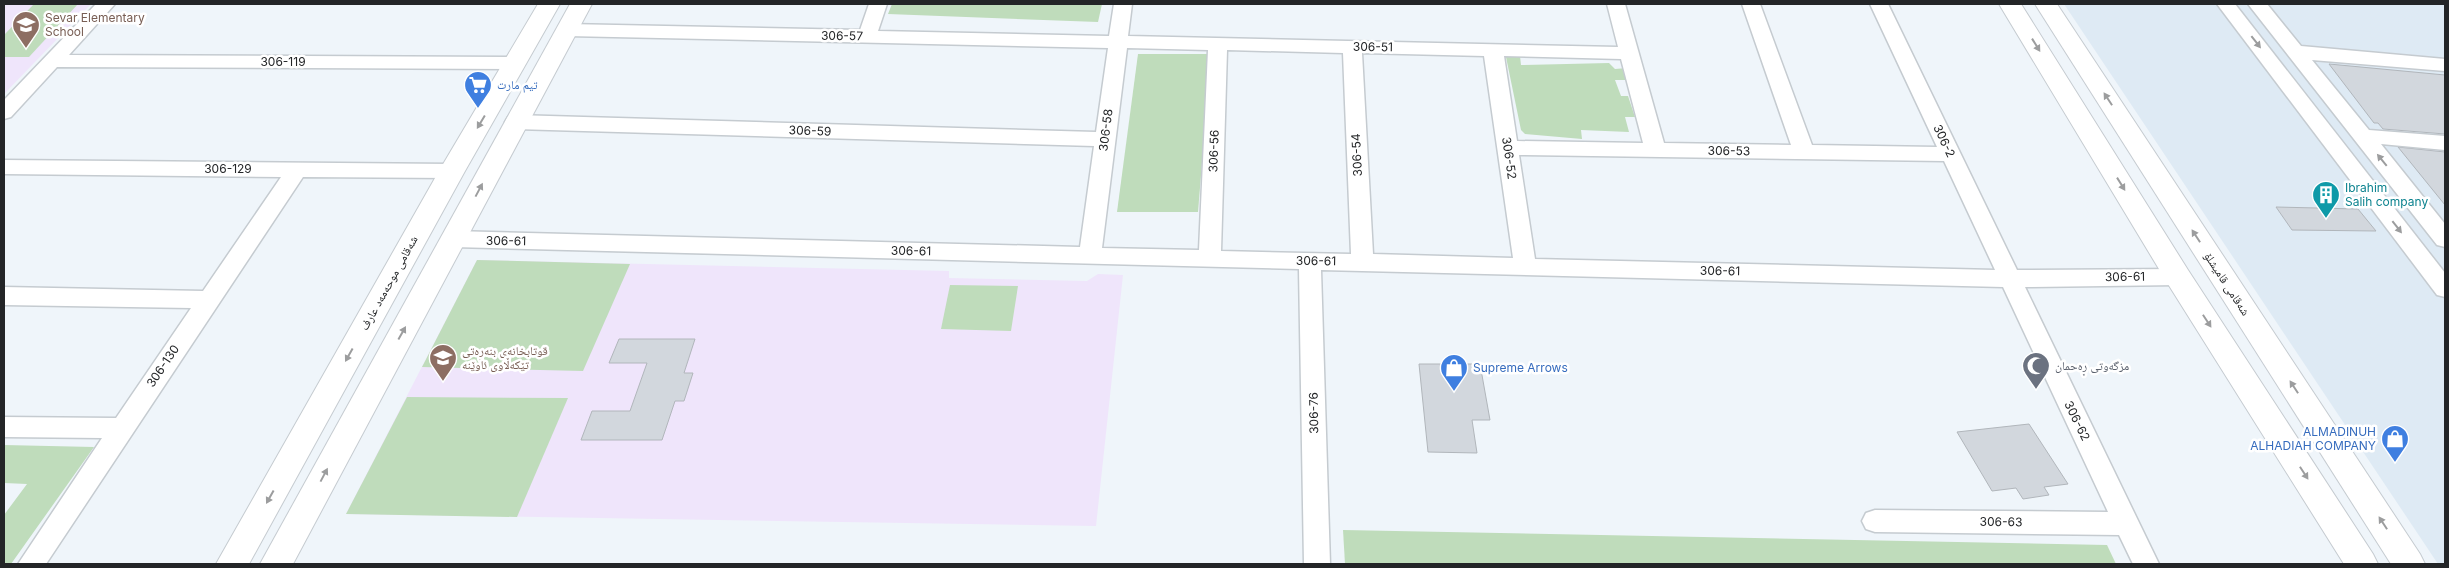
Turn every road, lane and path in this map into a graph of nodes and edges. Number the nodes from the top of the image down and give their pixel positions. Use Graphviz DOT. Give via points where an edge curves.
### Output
graph roads {
  1 [pos="106,4"];
  2 [pos="549,4"];
  3 [pos="581,4"];
  4 [pos="878,4"];
  5 [pos="1123,4"];
  6 [pos="1616,4"];
  7 [pos="1751,4"];
  8 [pos="1879,4"];
  9 [pos="2010,4"];
  10 [pos="2046,4"];
  11 [pos="2226,4"];
  12 [pos="2256,4"];
  13 [pos="567,30"];
  14 [pos="867,36"];
  15 [pos="1118,42"];
  16 [pos="1218,44"];
  17 [pos="1352,47"];
  18 [pos="1493,50"];
  19 [pos="2296,52"];
  20 [pos="1628,53"];
  21 [pos="52,61"];
  22 [pos="515,63"];
  23 [pos="2445,65"];
  24 [pos="4,112"];
  25 [pos="515,122"];
  26 [pos="2363,136"];
  27 [pos="1105,139"];
  28 [pos="2445,142"];
  29 [pos="1507,148"];
  30 [pos="1654,149"];
  31 [pos="1804,152"];
  32 [pos="1950,154"];
  33 [pos="4,167"];
  34 [pos="297,170"];
  35 [pos="452,171"];
  36 [pos="2443,234"];
  37 [pos="453,239"];
  38 [pos="1090,256"];
  39 [pos="1210,258"];
  40 [pos="1310,261"];
  41 [pos="1362,262"];
  42 [pos="1525,266"];
  43 [pos="2178,277"];
  44 [pos="2008,279"];
  45 [pos="2445,289"];
  46 [pos="4,296"];
  47 [pos="208,300"];
  48 [pos="4,427"];
  49 [pos="121,428"];
  50 [pos="297,449"];
  51 [pos="338,450"];
  52 [pos="1875,521"];
  53 [pos="2126,524"];
  54 [pos="31,564"];
  55 [pos="232,564"];
  56 [pos="276,564"];
  57 [pos="1317,564"];
  58 [pos="2146,564"];
  59 [pos="2362,564"];
  60 [pos="2409,564"];
  1 -- 21 [label="street"];
  2 -- 22 [label="street, شەقامی موحەمەد عارف"];
  3 -- 13 [label="street"];
  4 -- 14 [label="street"];
  5 -- 15 [label="street, 306-58"];
  6 -- 20 [label="street"];
  7 -- 31 [label="street"];
  8 -- 32 [label="street, 306-2"];
  9 -- 43 [label="street, one-way"];
  60 -- 10 [label="street, شەقامی قامیشلۆ, one-way"];
  11 -- 45 [label="street, one-way"];
  12 -- 19 [label="street"];
  13 -- 14 [label="street, 306-57"];
  13 -- 25 [label="street"];
  14 -- 15 [label="street, 306-57"];
  15 -- 16 [label="street, 306-51"];
  15 -- 27 [label="street, 306-58"];
  16 -- 17 [label="street, 306-51"];
  16 -- 39 [label="street, 306-56"];
  17 -- 18 [label="street, 306-51"];
  17 -- 41 [label="street, 306-54"];
  18 -- 20 [label="street, 306-51"];
  18 -- 29 [label="street, 306-52"];
  19 -- 23 [label="street"];
  19 -- 26 [label="street"];
  20 -- 30 [label="street"];
  21 -- 22 [label="street, 306-119"];
  21 -- 24 [label="street"];
  22 -- 35 [label="street, شەقامی موحەمەد عارف, one-way"];
  25 -- 27 [label="street, 306-59"];
  37 -- 25 [label="street, one-way"];
  26 -- 28 [label="street"];
  36 -- 26 [label="street, one-way"];
  27 -- 38 [label="street, 306-58"];
  29 -- 30 [label="street, 306-53"];
  29 -- 42 [label="street, 306-52"];
  30 -- 31 [label="street, 306-53"];
  31 -- 32 [label="street, 306-53"];
  32 -- 44 [label="street, 306-2"];
  33 -- 34 [label="street, 306-129"];
  34 -- 35 [label="street, 306-129"];
  34 -- 47 [label="street, 306-130"];
  35 -- 50 [label="street, شەقامی موحەمەد عارف, one-way"];
  37 -- 38 [label="street, 306-61"];
  51 -- 37 [label="street, one-way"];
  38 -- 39 [label="street, 306-61"];
  39 -- 40 [label="street, 306-61"];
  40 -- 41 [label="street, 306-61"];
  40 -- 57 [label="street, 306-76"];
  41 -- 42 [label="street, 306-61"];
  42 -- 44 [label="street, 306-61"];
  43 -- 44 [label="street, 306-61"];
  43 -- 59 [label="street, one-way"];
  44 -- 53 [label="street, 306-62"];
  46 -- 47 [label="street"];
  47 -- 49 [label="street, 306-130"];
  48 -- 49 [label="street"];
  49 -- 54 [label="street, 306-130"];
  50 -- 51 [label="street"];
  50 -- 55 [label="street, شەقامی موحەمەد عارف, one-way"];
  56 -- 51 [label="street, one-way"];
  52 -- 53 [label="street, 306-63"];
  53 -- 58 [label="street, 306-62"];
}
